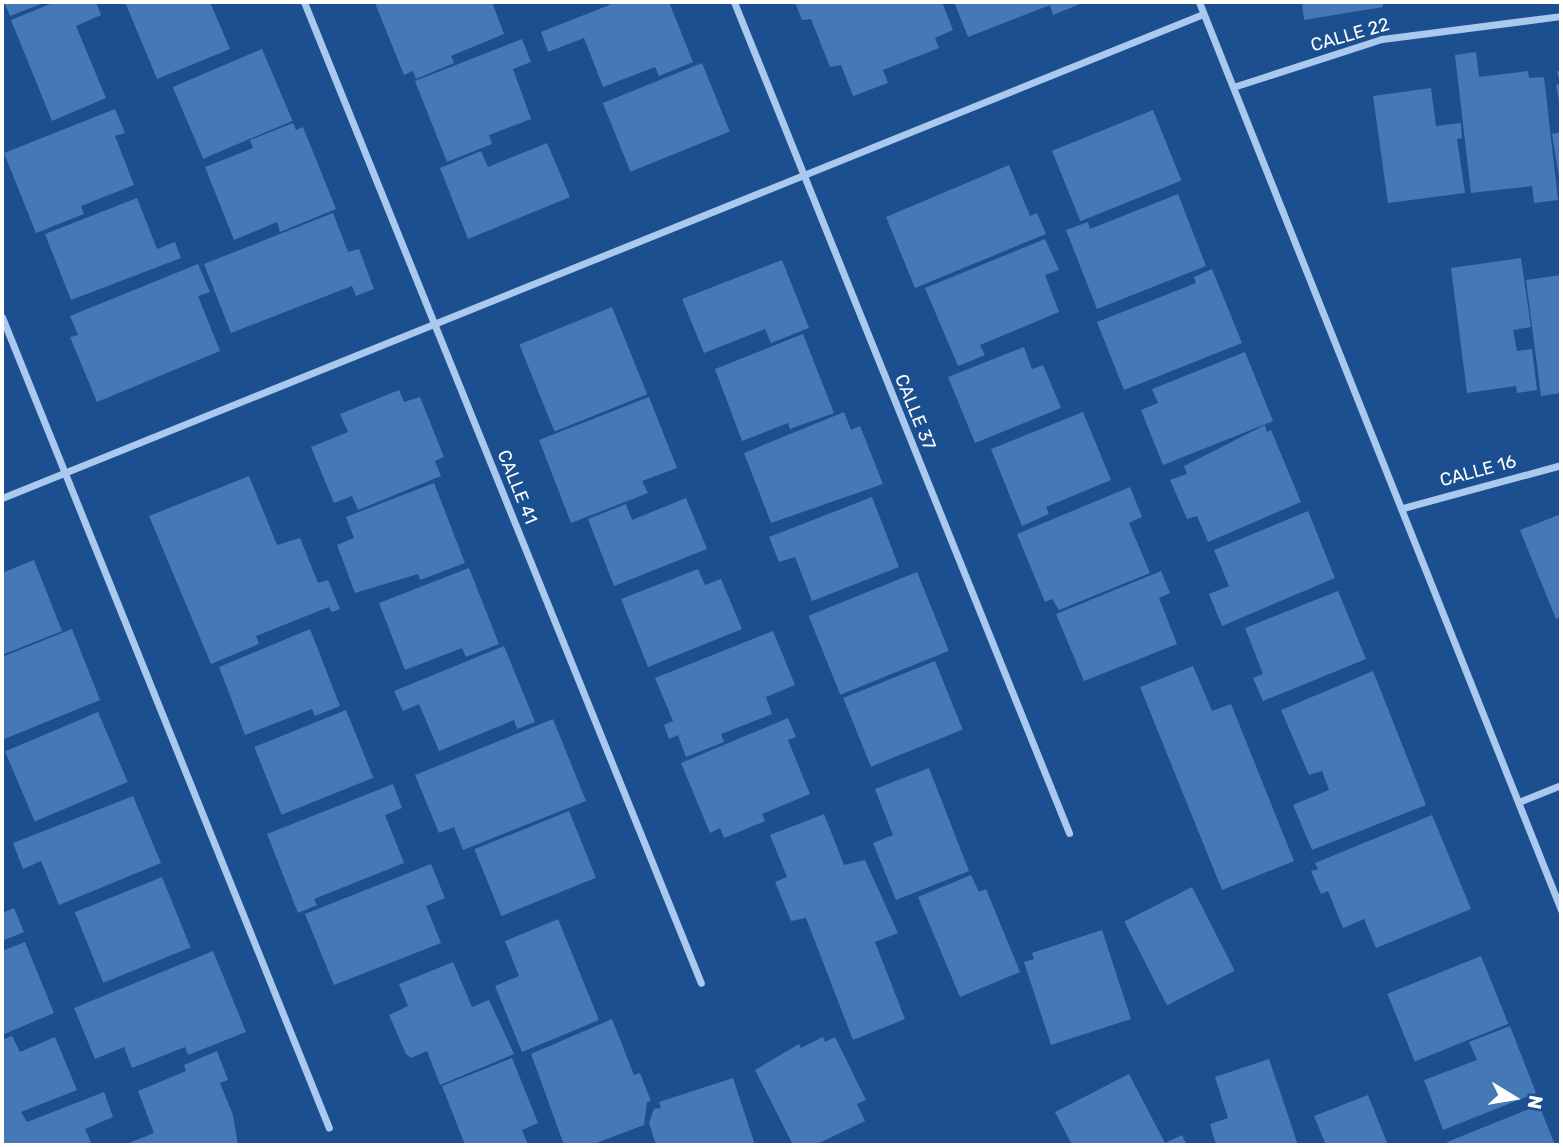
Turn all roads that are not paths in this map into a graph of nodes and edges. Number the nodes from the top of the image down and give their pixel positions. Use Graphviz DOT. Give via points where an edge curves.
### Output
graph roads {
  1 [pos="304,2"];
  2 [pos="734,2"];
  3 [pos="1199,2"];
  4 [pos="1203,14"];
  5 [pos="1561,16"];
  6 [pos="1233,87"];
  7 [pos="803,176"];
  8 [pos="2,317"];
  9 [pos="433,324"];
  10 [pos="1561,465"];
  11 [pos="64,473"];
  12 [pos="2,498"];
  13 [pos="1402,508"];
  14 [pos="1561,785"];
  15 [pos="1521,801"];
  16 [pos="1069,833"];
  17 [pos="1561,910"];
  18 [pos="701,982"];
  19 [pos="329,1128"];
  1 -- 9 [label="street, CALLE 41"];
  2 -- 7 [label="street, CALLE 37"];
  3 -- 4 [label="street"];
  4 -- 6 [label="street"];
  4 -- 7 [label="street"];
  5 -- 6 [label="street, CALLE 22" via="1382,39"];
  6 -- 13 [label="street"];
  7 -- 9 [label="street"];
  7 -- 16 [label="street, CALLE 37"];
  8 -- 11 [label="street"];
  9 -- 11 [label="street"];
  9 -- 18 [label="street, CALLE 41"];
  10 -- 13 [label="street, CALLE 16"];
  11 -- 12 [label="street"];
  11 -- 19 [label="street"];
  13 -- 15 [label="street"];
  14 -- 15 [label="street"];
  15 -- 17 [label="street"];
}
